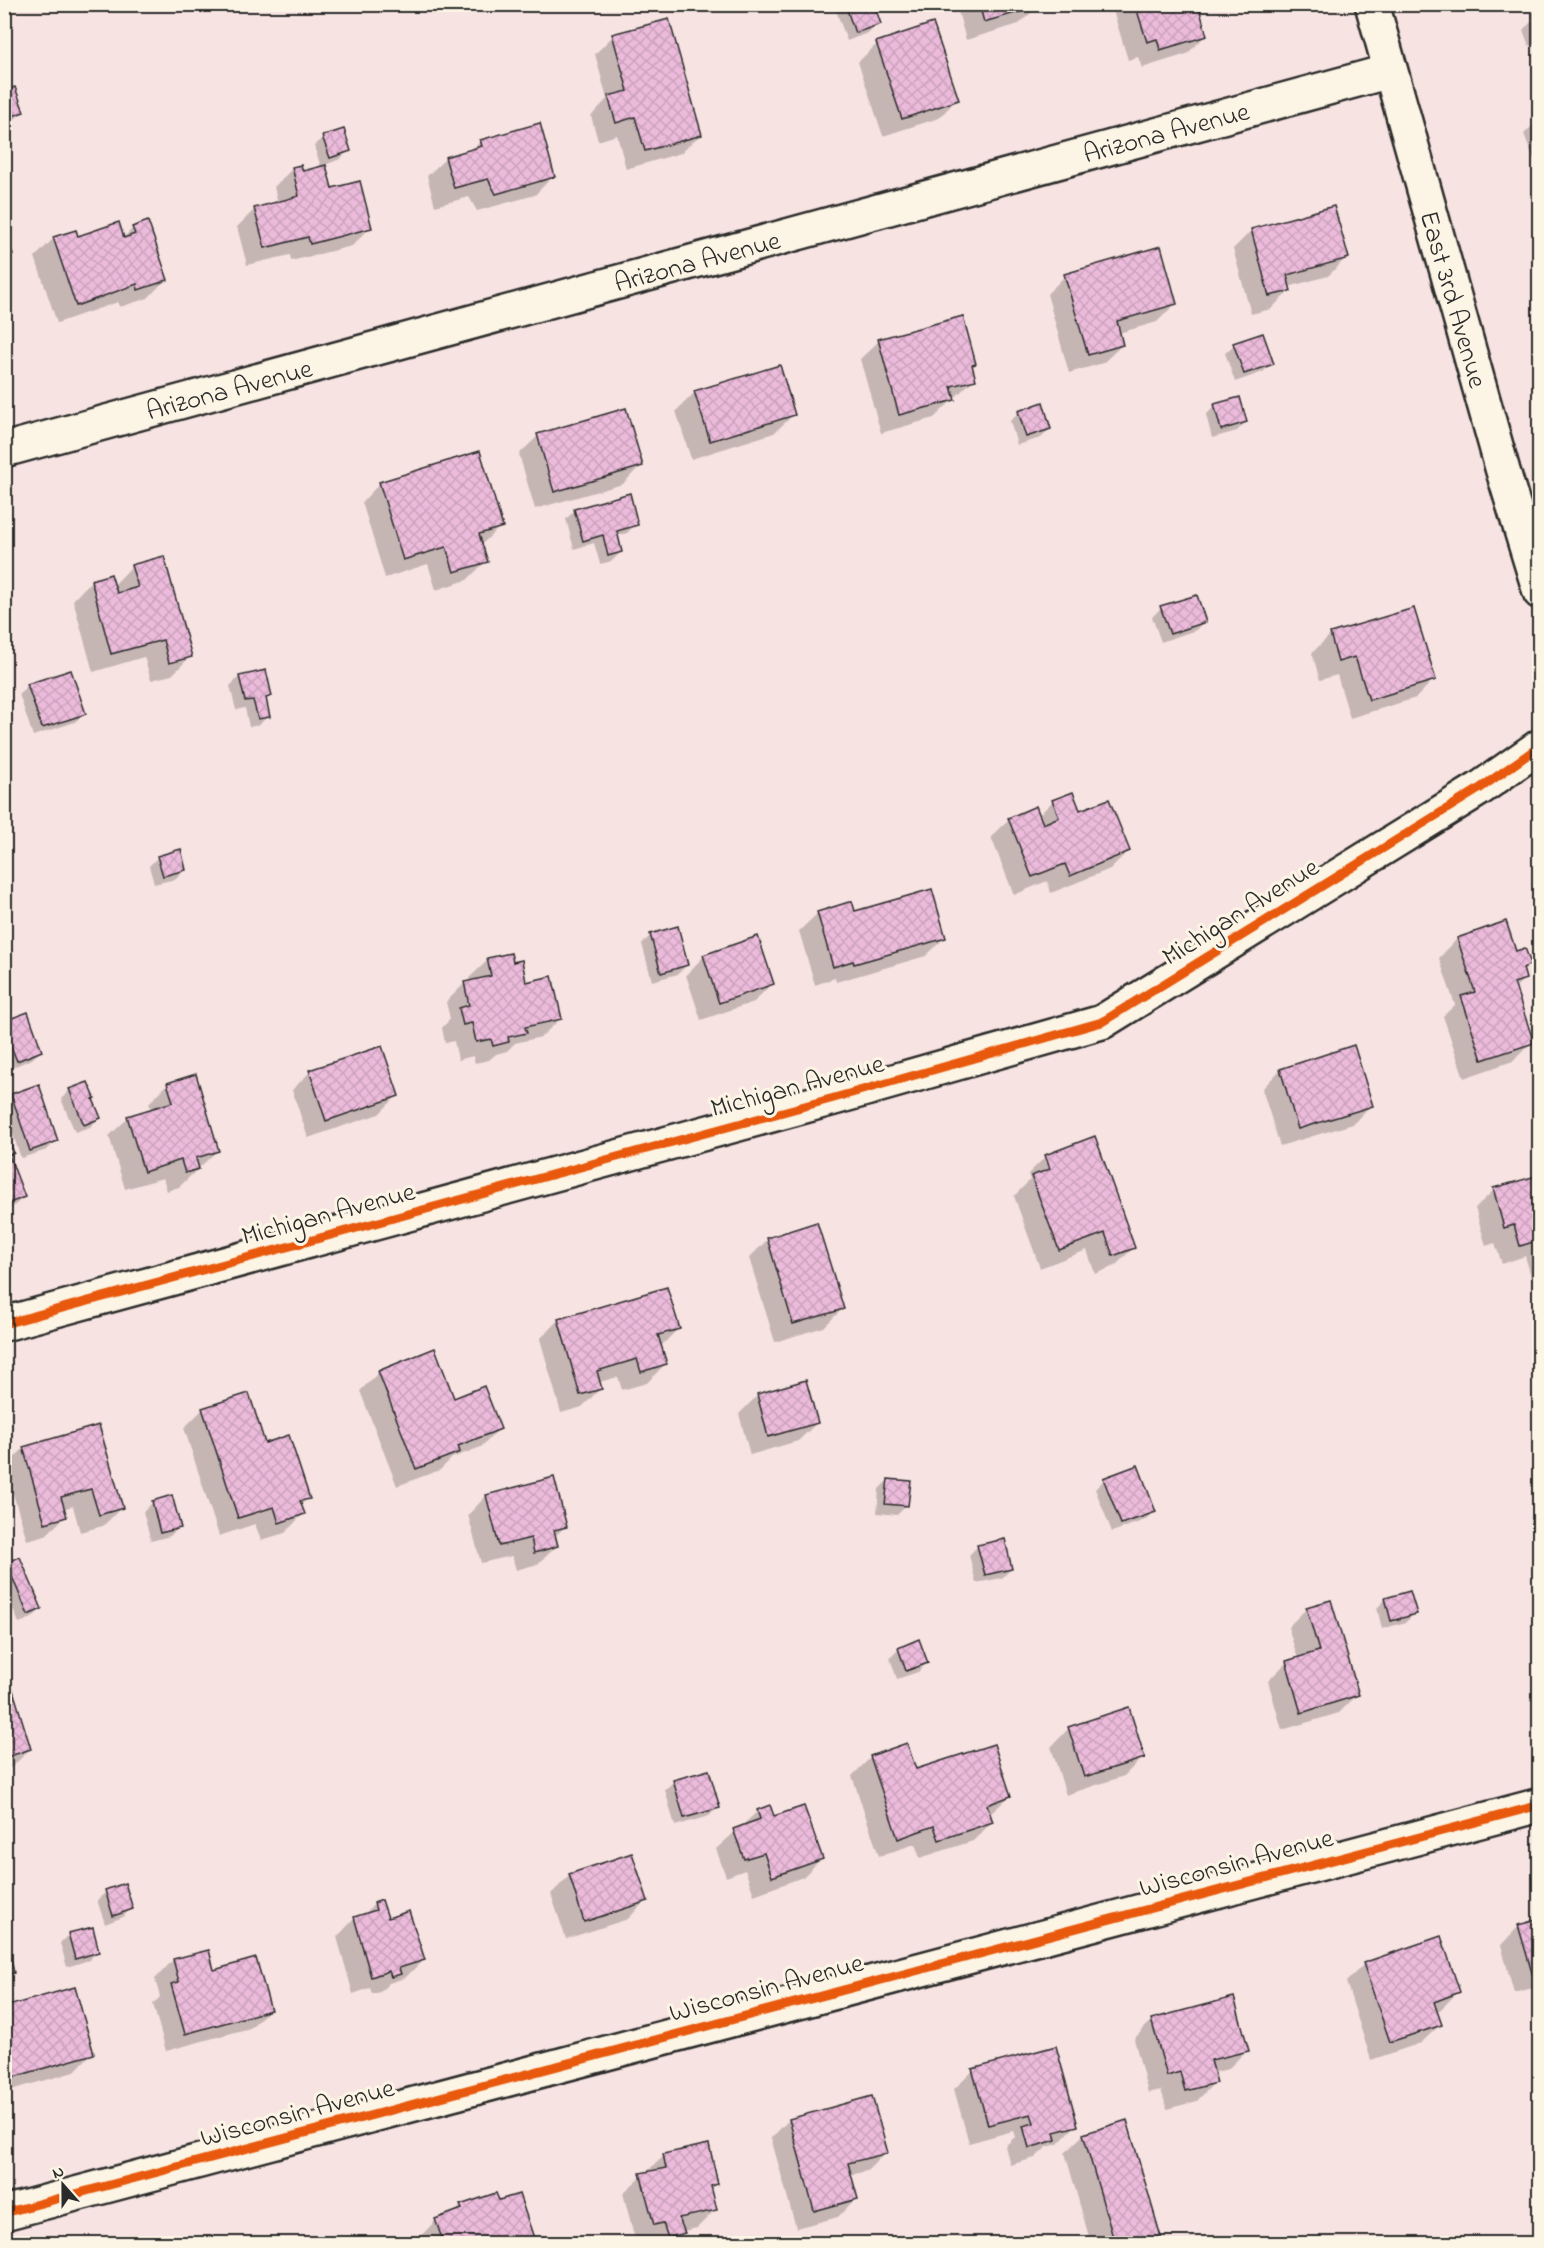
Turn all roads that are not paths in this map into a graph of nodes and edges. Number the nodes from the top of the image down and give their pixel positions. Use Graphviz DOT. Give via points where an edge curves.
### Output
graph roads {
  1 [pos="1372,4"];
  2 [pos="1390,71"];
  3 [pos="4,450"];
  4 [pos="1539,592"];
  5 [pos="1539,746"];
  6 [pos="4,1324"];
  7 [pos="1539,1805"];
  8 [pos="4,2213"];
  1 -- 2 [label="street, East 3rd Avenue"];
  2 -- 3 [label="street, Arizona Avenue"];
  2 -- 4 [label="street, East 3rd Avenue"];
  5 -- 6 [label="street, Michigan Avenue" via="1479,789 1102,1022"];
  7 -- 8 [label="street, Wisconsin Avenue"];
}
